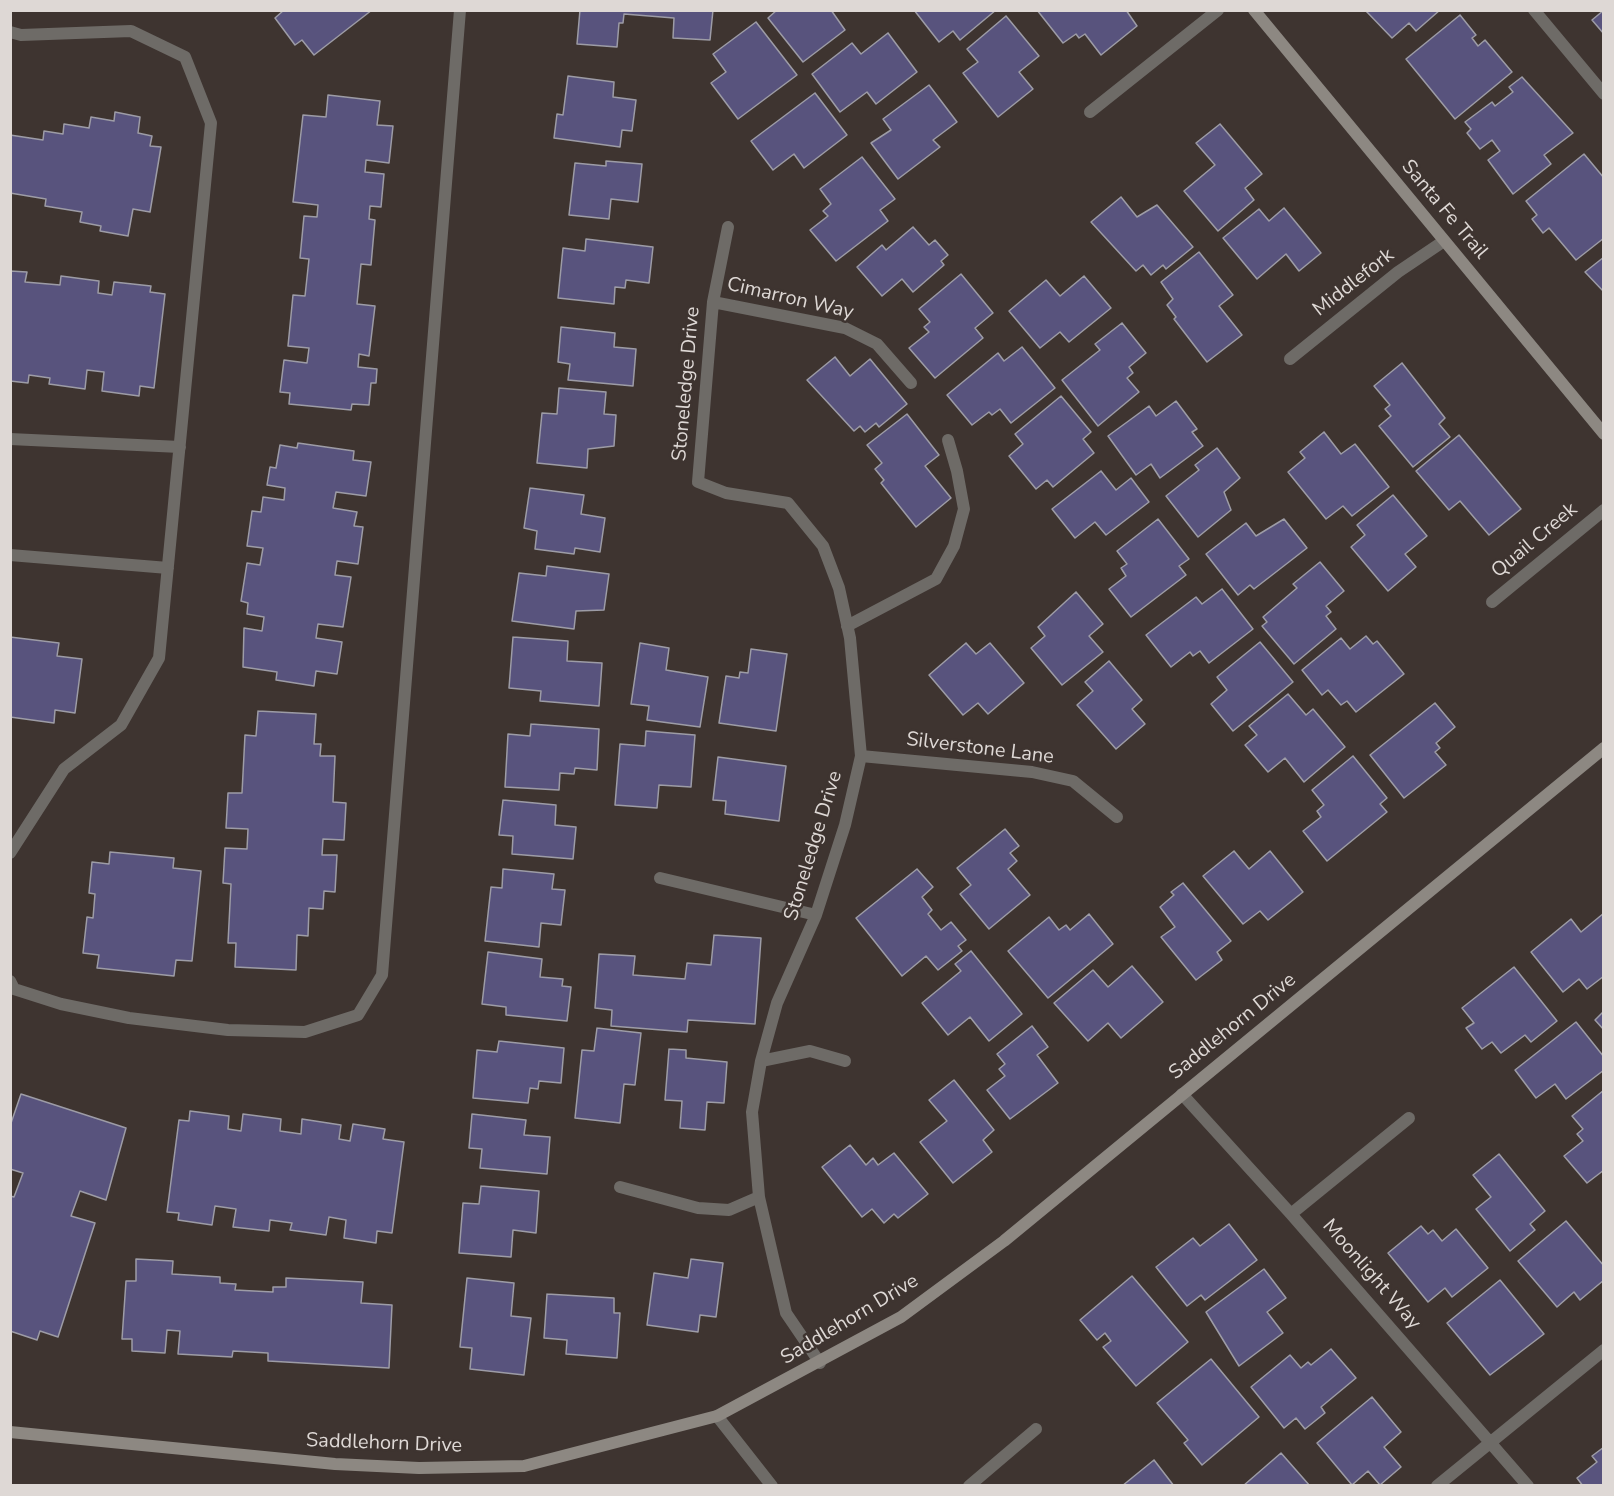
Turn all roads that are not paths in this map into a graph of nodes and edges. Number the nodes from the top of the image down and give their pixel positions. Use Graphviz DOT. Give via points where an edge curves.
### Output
graph roads {
  1 [pos="460,10"];
  2 [pos="1218,10"];
  3 [pos="1254,10"];
  4 [pos="1534,10"];
  5 [pos="10,32"];
  6 [pos="1604,94"];
  7 [pos="1090,112"];
  8 [pos="728,227"];
  9 [pos="1444,241"];
  10 [pos="713,302"];
  11 [pos="1290,358"];
  12 [pos="911,383"];
  13 [pos="1604,434"];
  14 [pos="10,439"];
  15 [pos="948,440"];
  16 [pos="180,447"];
  17 [pos="1604,510"];
  18 [pos="10,555"];
  19 [pos="168,568"];
  20 [pos="1492,602"];
  21 [pos="847,626"];
  22 [pos="1604,748"];
  23 [pos="861,756"];
  24 [pos="1117,817"];
  25 [pos="10,853"];
  26 [pos="660,878"];
  27 [pos="816,915"];
  28 [pos="10,981"];
  29 [pos="761,1061"];
  30 [pos="844,1061"];
  31 [pos="1182,1094"];
  32 [pos="1409,1118"];
  33 [pos="620,1187"];
  34 [pos="759,1197"];
  35 [pos="1291,1214"];
  36 [pos="1604,1350"];
  37 [pos="820,1363"];
  38 [pos="717,1416"];
  39 [pos="1036,1429"];
  40 [pos="10,1432"];
  41 [pos="1490,1440"];
  42 [pos="772,1485"];
  43 [pos="969,1485"];
  44 [pos="1437,1485"];
  45 [pos="1528,1485"];
  1 -- 28 [label="street" via="382,975 358,1015 305,1032 228,1030 129,1018 61,1004 14,989"];
  2 -- 7 [label="street"];
  3 -- 9 [label="street, Santa Fe Trail"];
  4 -- 6 [label="street"];
  5 -- 16 [label="street" via="21,35 131,31 185,57 212,123"];
  8 -- 10 [label="street, Stoneledge Drive"];
  9 -- 11 [label="street, Middlefork" via="1398,272"];
  9 -- 13 [label="street, Santa Fe Trail"];
  10 -- 12 [label="street, Cimarron Way" via="845,328 877,344"];
  10 -- 21 [label="street, Stoneledge Drive" via="698,482 726,494 788,503 823,546 839,588"];
  14 -- 16 [label="street"];
  15 -- 21 [label="street" via="964,509 950,554 936,579"];
  16 -- 19 [label="street"];
  17 -- 20 [label="street, Quail Creek"];
  18 -- 19 [label="street"];
  19 -- 25 [label="street" via="159,658 121,725 64,769"];
  21 -- 23 [label="street, Stoneledge Drive"];
  22 -- 31 [label="street, Saddlehorn Drive"];
  23 -- 24 [label="street, Silverstone Lane" via="1032,772 1073,781"];
  23 -- 27 [label="street, Stoneledge Drive" via="845,825"];
  26 -- 27 [label="street"];
  27 -- 29 [label="street, Stoneledge Drive" via="777,1003"];
  29 -- 30 [label="street" via="810,1051"];
  29 -- 34 [label="street, Stoneledge Drive" via="752,1112"];
  31 -- 35 [label="street, Moonlight Way"];
  31 -- 37 [label="street, Saddlehorn Drive" via="902,1317"];
  32 -- 35 [label="street"];
  33 -- 34 [label="street" via="698,1208 729,1210"];
  34 -- 37 [label="street, Stoneledge Drive" via="786,1313"];
  35 -- 41 [label="street, Moonlight Way"];
  36 -- 41 [label="street"];
  37 -- 38 [label="street, Saddlehorn Drive"];
  38 -- 40 [label="street, Saddlehorn Drive" via="513,1467 335,1464"];
  38 -- 42 [label="street"];
  39 -- 43 [label="street"];
  41 -- 44 [label="street"];
  41 -- 45 [label="street, Moonlight Way"];
}
